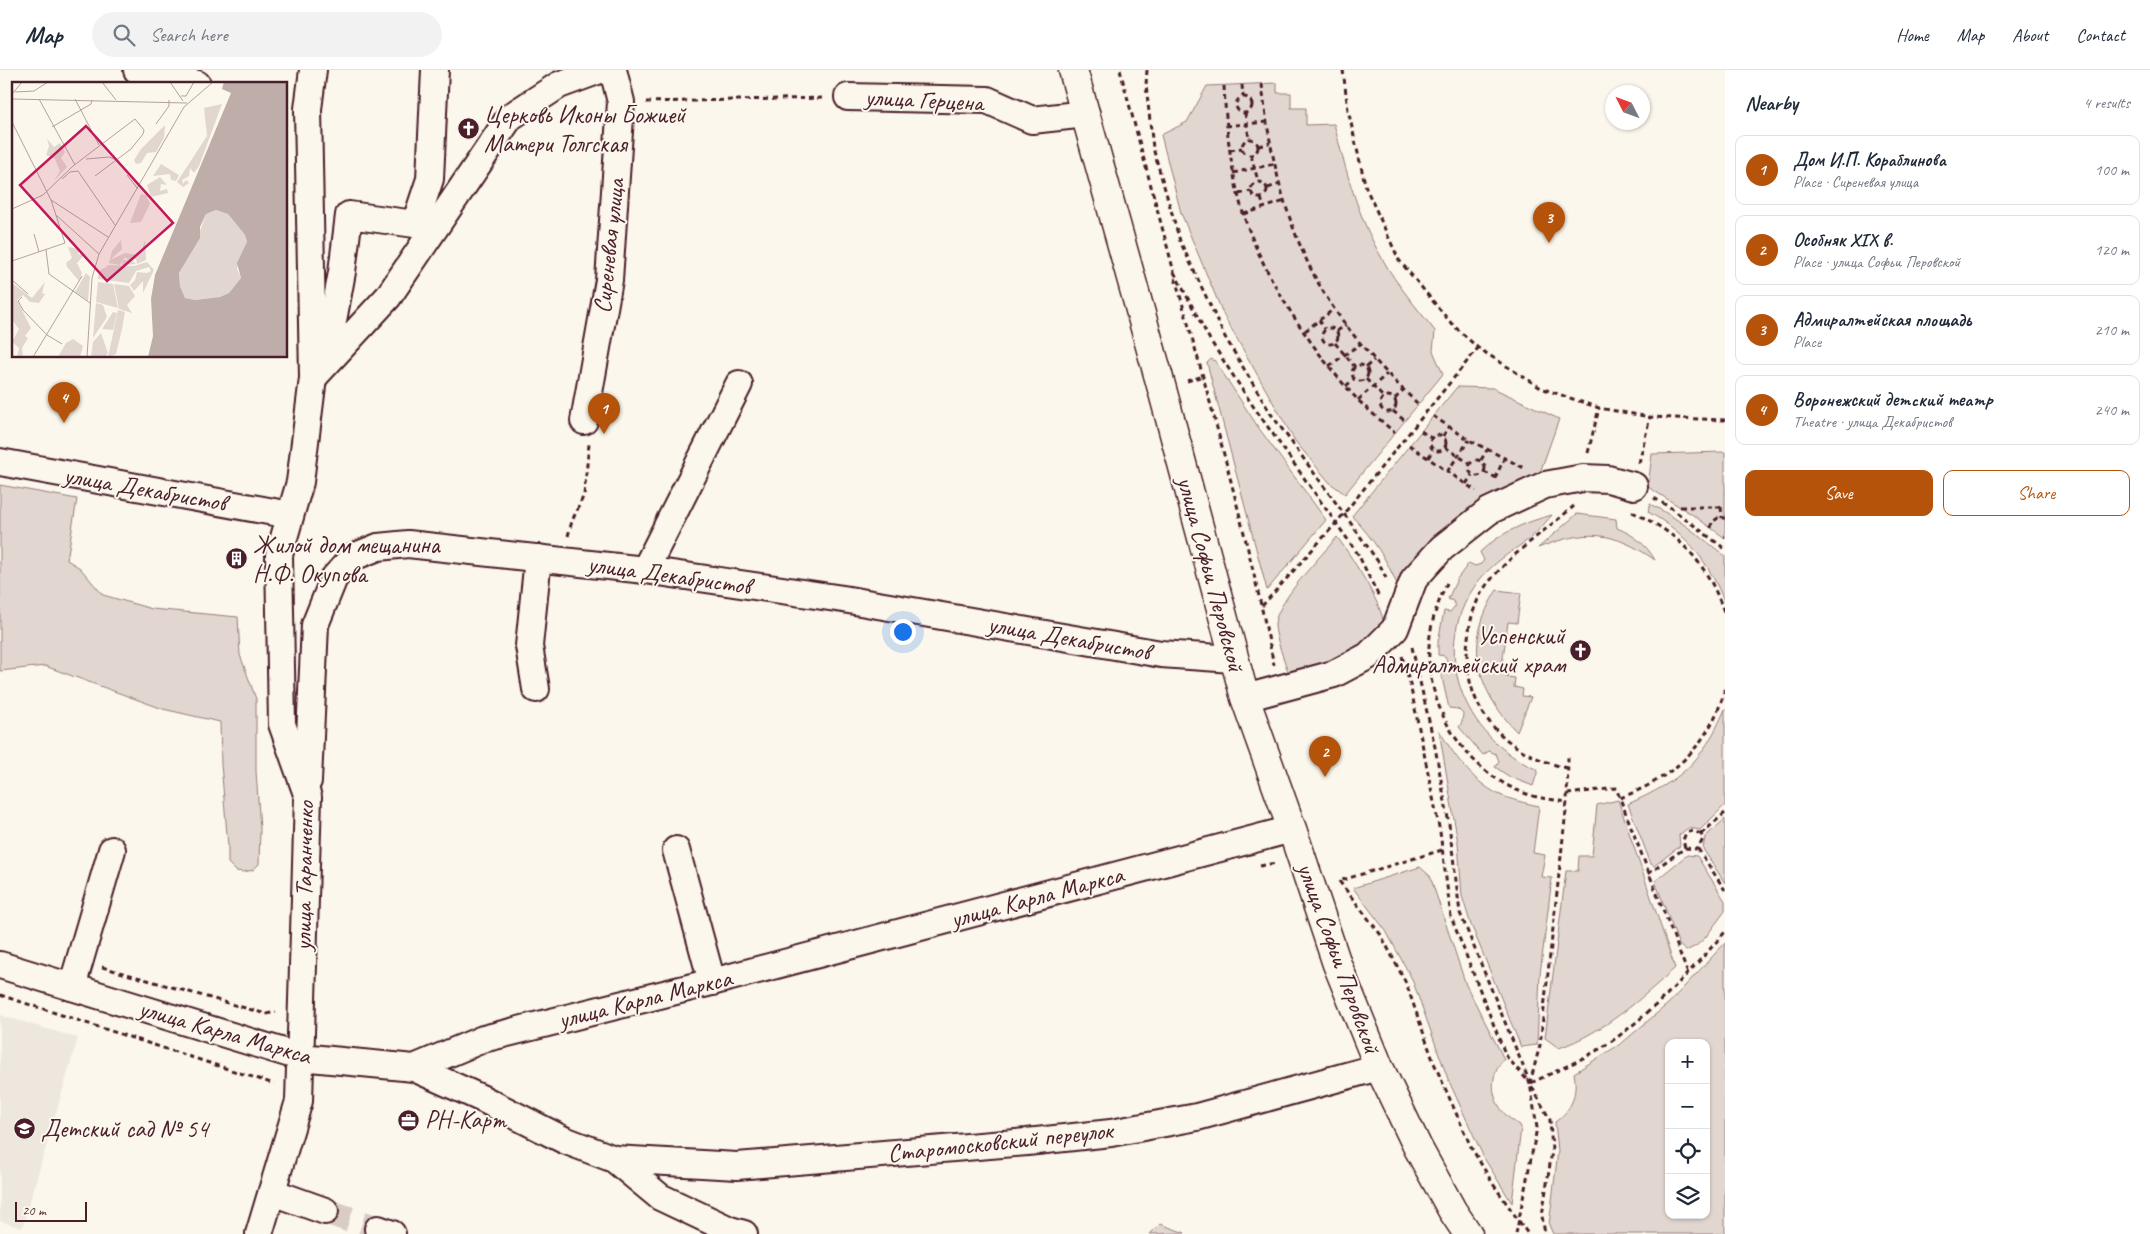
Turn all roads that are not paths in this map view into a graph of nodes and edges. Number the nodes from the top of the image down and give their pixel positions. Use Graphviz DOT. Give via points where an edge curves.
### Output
graph roads {
  1 [pos="137,70"];
  2 [pos="313,70"];
  3 [pos="435,70"];
  4 [pos="600,70"];
  5 [pos="613,70"];
  6 [pos="1073,70"];
  7 [pos="189,82"];
  8 [pos="848,97"];
  9 [pos="297,106"];
  10 [pos="1086,114"];
  11 [pos="319,371"];
  12 [pos="739,384"];
  13 [pos="584,421"];
  14 [pos="0,462"];
  15 [pos="1632,499"];
  16 [pos="290,515"];
  17 [pos="538,558"];
  18 [pos="645,570"];
  19 [pos="1233,659"];
  20 [pos="536,689"];
  21 [pos="1245,698"];
  22 [pos="308,797"];
  23 [pos="1292,828"];
  24 [pos="112,850"];
  25 [pos="676,850"];
  26 [pos="0,965"];
  27 [pos="712,982"];
  28 [pos="72,987"];
  29 [pos="300,1057"];
  30 [pos="1379,1067"];
  31 [pos="414,1068"];
  32 [pos="614,1159"];
  33 [pos="272,1192"];
  34 [pos="325,1211"];
  35 [pos="259,1234"];
  36 [pos="744,1234"];
  37 [pos="1468,1234"];
  1 -- 7 [label="street"];
  2 -- 9 [label="street, улица Таранченко"];
  3 -- 11 [label="street" via="430,179 415,224 349,215 342,272"];
  4 -- 11 [label="street" via="559,85 510,117 388,297"];
  5 -- 13 [label="street, Сиреневая улица" via="621,102 609,280"];
  6 -- 10 [label="main road, улица Софьи Перовской"];
  8 -- 10 [label="street, улица Герцена" via="987,100 1032,120"];
  9 -- 11 [label="street, улица Таранченко"];
  10 -- 19 [label="main road, улица Софьи Перовской"];
  11 -- 16 [label="street, улица Таранченко" via="300,482"];
  12 -- 18 [label="street"];
  14 -- 16 [label="street, улица Декабристов"];
  15 -- 21 [label="street" via="1608,479 1582,478 1545,485 1489,512 1442,548 1414,579 1395,629 1368,656 1334,674"];
  16 -- 22 [label="street, улица Таранченко" via="279,555 282,724"];
  17 -- 18 [label="street, улица Декабристов"];
  17 -- 20 [label="street" via="529,646"];
  17 -- 22 [label="street, улица Декабристов" via="408,544 378,547 352,557 334,578 315,624"];
  18 -- 19 [label="street, улица Декабристов" via="843,599 1161,654"];
  19 -- 21 [label="main road, улица Софьи Перовской"];
  21 -- 23 [label="main road, улица Софьи Перовской"];
  22 -- 29 [label="street, улица Таранченко"];
  23 -- 27 [label="street, улица Карла Маркса"];
  23 -- 30 [label="main road, улица Софьи Перовской" via="1337,964"];
  24 -- 28 [label="street"];
  25 -- 27 [label="street"];
  26 -- 28 [label="street, улица Карла Маркса"];
  27 -- 31 [label="street, улица Карла Маркса" via="483,1040"];
  28 -- 29 [label="street, улица Карла Маркса"];
  29 -- 31 [label="street, улица Карла Маркса"];
  29 -- 33 [label="street, улица Таранченко" via="299,1101"];
  30 -- 32 [label="street, Старомосковский переулок" via="1197,1117 1111,1133 737,1166"];
  30 -- 37 [label="main road, улица Софьи Перовской" via="1422,1156"];
  31 -- 32 [label="street" via="564,1140"];
  32 -- 36 [label="street" via="660,1197"];
  33 -- 34 [label="street"];
  33 -- 35 [label="street, улица Таранченко"];
}
